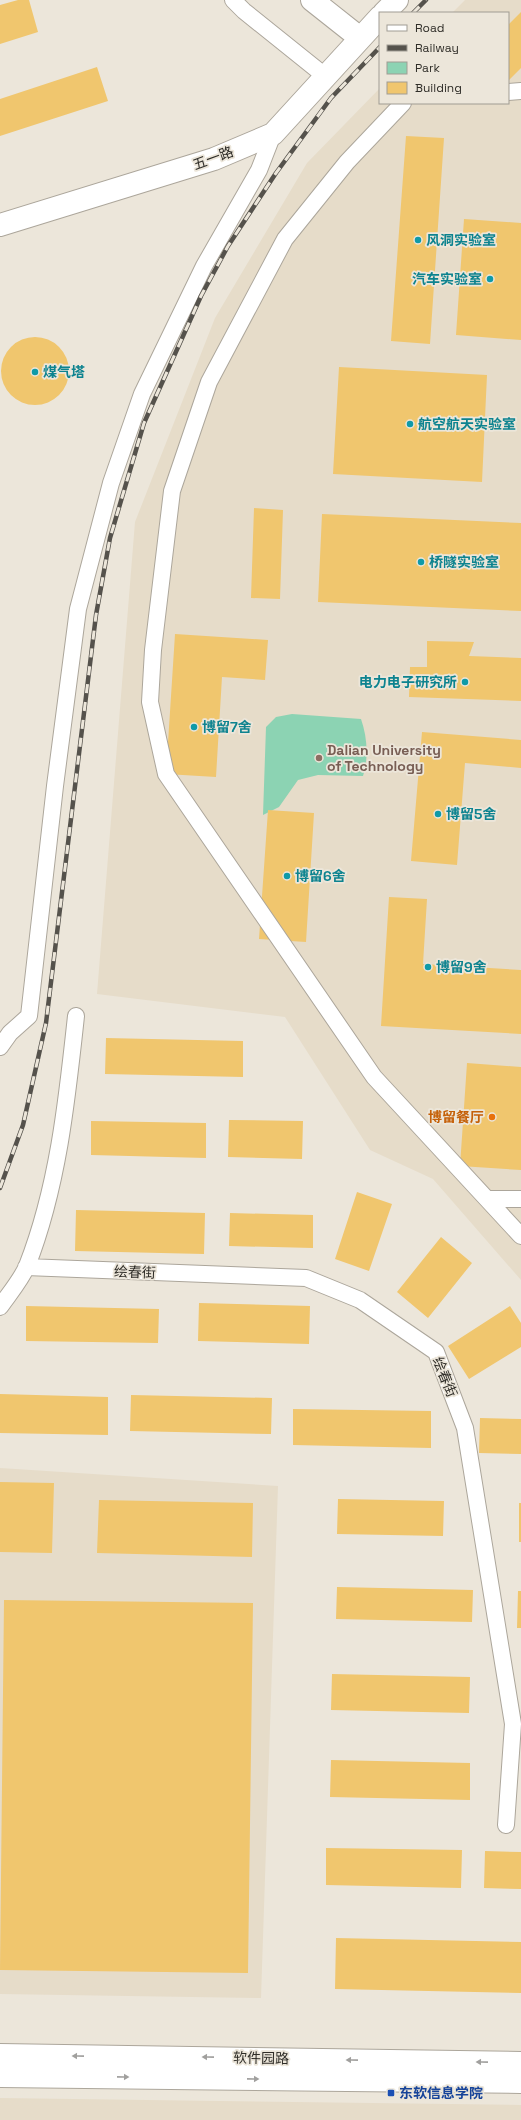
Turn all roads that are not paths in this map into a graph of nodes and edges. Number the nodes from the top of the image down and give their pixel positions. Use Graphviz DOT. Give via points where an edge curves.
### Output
graph roads {
  1 [pos="233,0"];
  2 [pos="312,0"];
  3 [pos="397,0"];
  4 [pos="385,12"];
  5 [pos="379,18"];
  6 [pos="360,38"];
  7 [pos="325,76"];
  8 [pos="521,91"];
  9 [pos="509,92"];
  10 [pos="402,104"];
  11 [pos="273,134"];
  12 [pos="0,224"];
  13 [pos="76,1016"];
  14 [pos="0,1047"];
  15 [pos="487,1199"];
  16 [pos="521,1199"];
  17 [pos="521,1236"];
  18 [pos="26,1267"];
  19 [pos="0,1307"];
  20 [pos="506,1825"];
  21 [pos="0,2054"];
  22 [pos="521,2063"];
  23 [pos="0,2076"];
  24 [pos="521,2082"];
  1 -- 7 [label="street"];
  2 -- 6 [label="main road"];
  3 -- 4 [label="main road"];
  5 -- 6 [label="main road, 五一路"];
  6 -- 7 [label="main road, 五一路"];
  7 -- 11 [label="main road, 五一路"];
  8 -- 9 [label="street"];
  10 -- 15 [label="street" via="347,162 285,239 209,382 172,491 153,650 150,702 166,774 374,1077"];
  11 -- 12 [label="main road, 五一路" via="214,159"];
  11 -- 14 [label="street" via="260,170 204,266 142,394 112,483 78,609 29,1016 10,1033"];
  13 -- 18 [label="street" via="68,1098 54,1173"];
  15 -- 16 [label="street"];
  15 -- 17 [label="street"];
  18 -- 19 [label="street"];
  18 -- 20 [label="street, 绘春街" via="306,1278 360,1300 436,1352 465,1428 513,1724"];
  22 -- 21 [label="main road, 软件园路, one-way"];
  23 -- 24 [label="main road, 软件园路, one-way"];
}
